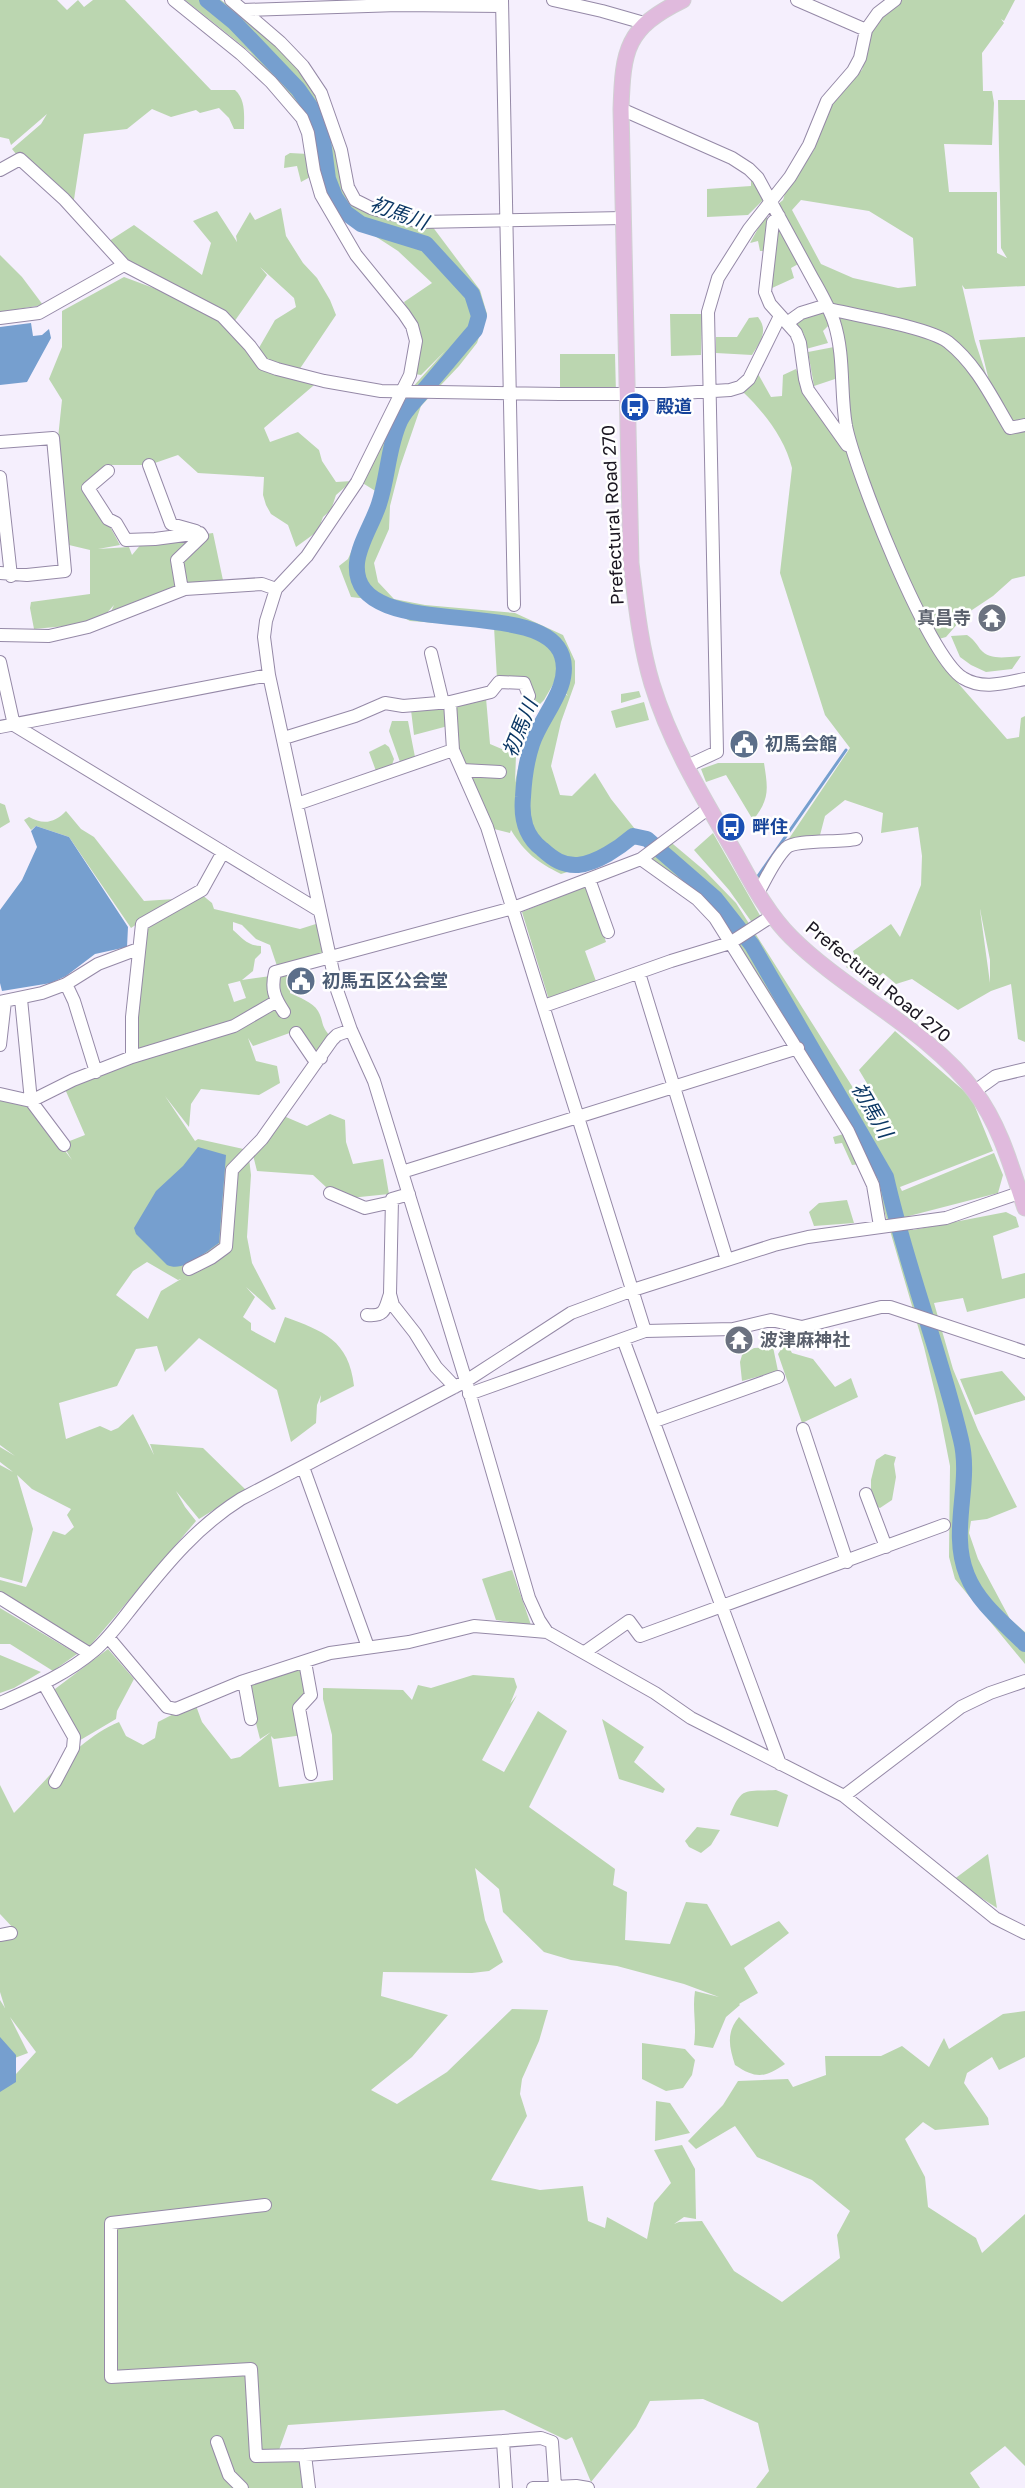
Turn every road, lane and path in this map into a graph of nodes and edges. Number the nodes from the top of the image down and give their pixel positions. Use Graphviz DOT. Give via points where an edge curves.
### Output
graph roads {
  1 [pos="174,0"];
  2 [pos="231,0"];
  3 [pos="553,0"];
  4 [pos="683,0"];
  5 [pos="797,0"];
  6 [pos="895,0"];
  7 [pos="502,3"];
  8 [pos="243,10"];
  9 [pos="644,23"];
  10 [pos="866,30"];
  11 [pos="621,109"];
  12 [pos="0,170"];
  13 [pos="771,202"];
  14 [pos="779,216"];
  15 [pos="623,218"];
  16 [pos="506,221"];
  17 [pos="124,265"];
  18 [pos="828,307"];
  19 [pos="0,318"];
  20 [pos="783,319"];
  21 [pos="401,391"];
  22 [pos="709,391"];
  23 [pos="510,394"];
  24 [pos="627,394"];
  25 [pos="1025,425"];
  26 [pos="0,442"];
  27 [pos="852,450"];
  28 [pos="149,465"];
  29 [pos="108,471"];
  30 [pos="0,477"];
  31 [pos="200,532"];
  32 [pos="5,574"];
  33 [pos="276,589"];
  34 [pos="182,590"];
  35 [pos="514,605"];
  36 [pos="0,635"];
  37 [pos="431,653"];
  38 [pos="0,662"];
  39 [pos="269,675"];
  40 [pos="1025,679"];
  41 [pos="530,696"];
  42 [pos="446,703"];
  43 [pos="14,725"];
  44 [pos="0,726"];
  45 [pos="284,738"];
  46 [pos="453,750"];
  47 [pos="687,766"];
  48 [pos="462,770"];
  49 [pos="500,772"];
  50 [pos="297,804"];
  51 [pos="709,808"];
  52 [pos="856,839"];
  53 [pos="223,852"];
  54 [pos="643,857"];
  55 [pos="589,879"];
  56 [pos="758,893"];
  57 [pos="513,908"];
  58 [pos="320,911"];
  59 [pos="772,916"];
  60 [pos="608,932"];
  61 [pos="731,942"];
  62 [pos="138,949"];
  63 [pos="330,957"];
  64 [pos="639,973"];
  65 [pos="66,984"];
  66 [pos="21,999"];
  67 [pos="3,1001"];
  68 [pos="544,1006"];
  69 [pos="351,1030"];
  70 [pos="296,1033"];
  71 [pos="0,1045"];
  72 [pos="798,1048"];
  73 [pos="132,1058"];
  74 [pos="321,1058"];
  75 [pos="1025,1069"];
  76 [pos="96,1072"];
  77 [pos="674,1088"];
  78 [pos="975,1091"];
  79 [pos="0,1094"];
  80 [pos="31,1101"];
  81 [pos="578,1118"];
  82 [pos="64,1146"];
  83 [pos="402,1172"];
  84 [pos="1022,1192"];
  85 [pos="330,1193"];
  86 [pos="409,1194"];
  87 [pos="392,1202"];
  88 [pos="1025,1208"];
  89 [pos="882,1226"];
  90 [pos="727,1260"];
  91 [pos="189,1269"];
  92 [pos="633,1290"];
  93 [pos="390,1293"];
  94 [pos="368,1315"];
  95 [pos="645,1331"];
  96 [pos="623,1339"];
  97 [pos="1025,1353"];
  98 [pos="778,1377"];
  99 [pos="455,1387"];
  100 [pos="468,1388"];
  101 [pos="655,1421"];
  102 [pos="802,1429"];
  103 [pos="303,1467"];
  104 [pos="866,1494"];
  105 [pos="944,1525"];
  106 [pos="886,1547"];
  107 [pos="847,1562"];
  108 [pos="0,1598"];
  109 [pos="722,1606"];
  110 [pos="547,1632"];
  111 [pos="108,1637"];
  112 [pos="368,1647"];
  113 [pos="585,1652"];
  114 [pos="90,1654"];
  115 [pos="305,1662"];
  116 [pos="244,1681"];
  117 [pos="1025,1681"];
  118 [pos="44,1684"];
  119 [pos="0,1703"];
  120 [pos="251,1719"];
  121 [pos="780,1764"];
  122 [pos="310,1774"];
  123 [pos="55,1782"];
  124 [pos="844,1796"];
  125 [pos="1025,1933"];
  126 [pos="265,2205"];
  127 [pos="503,2441"];
  128 [pos="217,2442"];
  129 [pos="305,2455"];
  130 [pos="555,2486"];
  131 [pos="242,2488"];
  132 [pos="309,2488"];
  133 [pos="506,2488"];
  134 [pos="533,2488"];
  135 [pos="588,2488"];
  1 -- 21 [label="street" via="241,54 302,118 321,195 356,255 411,326 416,342 410,375"];
  2 -- 8 [label="street"];
  3 -- 9 [label="street"];
  4 -- 9 [label="main road, Prefectural Road 270"];
  5 -- 10 [label="street"];
  6 -- 10 [label="street" via="878,13"];
  7 -- 8 [label="street"];
  7 -- 16 [label="street"];
  8 -- 16 [label="street" via="303,66 321,93 341,150 348,188 355,200 420,222"];
  9 -- 11 [label="main road, Prefectural Road 270" via="628,46"];
  10 -- 13 [label="street" via="853,71 827,101 809,145"];
  11 -- 13 [label="street" via="750,169"];
  11 -- 15 [label="main road, Prefectural Road 270"];
  12 -- 17 [label="street" via="20,159 64,199"];
  13 -- 14 [label="street"];
  13 -- 22 [label="street" via="718,278 708,312"];
  14 -- 18 [label="street"];
  14 -- 20 [label="street" via="773,222 765,292"];
  15 -- 16 [label="street"];
  15 -- 24 [label="main road, Prefectural Road 270"];
  16 -- 23 [label="street"];
  17 -- 19 [label="street" via="39,313"];
  17 -- 21 [label="street" via="222,316 263,364 324,381"];
  18 -- 20 [label="street"];
  18 -- 25 [label="street" via="947,341 976,371 1010,428"];
  18 -- 27 [label="street" via="839,339"];
  20 -- 22 [label="street" via="749,379 740,387"];
  20 -- 27 [label="street" via="800,343 808,390"];
  21 -- 23 [label="street"];
  21 -- 33 [label="street" via="346,502"];
  22 -- 24 [label="street"];
  22 -- 47 [label="street" via="717,752"];
  23 -- 24 [label="street"];
  23 -- 35 [label="street"];
  24 -- 47 [label="main road, Prefectural Road 270" via="631,563 637,617 652,683"];
  26 -- 32 [label="street" via="53,438 65,571"];
  27 -- 40 [label="street" via="885,540 952,670 978,685"];
  28 -- 31 [label="street" via="171,524"];
  29 -- 31 [label="street" via="88,488 126,540"];
  30 -- 32 [label="street"];
  31 -- 34 [label="street" via="202,536 177,560"];
  33 -- 34 [label="street" via="262,584"];
  33 -- 39 [label="street" via="264,637"];
  34 -- 36 [label="street" via="88,627 49,636"];
  37 -- 42 [label="street"];
  38 -- 43 [label="street"];
  39 -- 43 [label="street"];
  39 -- 45 [label="street"];
  41 -- 42 [label="street" via="524,683 499,682 490,692"];
  42 -- 45 [label="street" via="385,703"];
  42 -- 46 [label="street"];
  43 -- 44 [label="street"];
  43 -- 53 [label="street"];
  45 -- 50 [label="street"];
  46 -- 48 [label="street"];
  46 -- 50 [label="street"];
  47 -- 51 [label="main road, Prefectural Road 270"];
  48 -- 49 [label="street"];
  48 -- 57 [label="street" via="487,827"];
  50 -- 58 [label="street"];
  51 -- 54 [label="street"];
  51 -- 56 [label="main road, Prefectural Road 270"];
  52 -- 56 [label="street" via="787,847"];
  53 -- 58 [label="street"];
  53 -- 62 [label="street" via="202,890 142,924"];
  54 -- 55 [label="street"];
  54 -- 61 [label="street" via="696,899"];
  55 -- 57 [label="street"];
  55 -- 60 [label="street"];
  56 -- 59 [label="main road, Prefectural Road 270"];
  57 -- 63 [label="street"];
  57 -- 68 [label="street"];
  58 -- 63 [label="street"];
  59 -- 61 [label="street"];
  59 -- 78 [label="main road, Prefectural Road 270" via="792,939 929,1046"];
  61 -- 64 [label="street"];
  61 -- 72 [label="street"];
  62 -- 65 [label="street" via="98,964"];
  62 -- 73 [label="street"];
  63 -- 69 [label="street"];
  63 -- 73 [label="street" via="275,972 273,996 280,1006 234,1026"];
  64 -- 68 [label="street"];
  64 -- 77 [label="street"];
  65 -- 66 [label="street"];
  65 -- 76 [label="street"];
  66 -- 67 [label="street"];
  66 -- 80 [label="street"];
  67 -- 71 [label="street"];
  68 -- 81 [label="street"];
  69 -- 74 [label="street" via="337,1035"];
  69 -- 83 [label="street" via="374,1081"];
  70 -- 74 [label="street" via="313,1058"];
  72 -- 77 [label="street"];
  72 -- 89 [label="street" via="865,1167"];
  73 -- 76 [label="street"];
  74 -- 91 [label="street" via="262,1139 232,1170 226,1247"];
  75 -- 78 [label="street" via="996,1076"];
  76 -- 80 [label="street"];
  77 -- 81 [label="street"];
  77 -- 90 [label="street"];
  78 -- 84 [label="main road, Prefectural Road 270" via="995,1126"];
  79 -- 80 [label="street"];
  80 -- 82 [label="street"];
  81 -- 83 [label="street"];
  81 -- 92 [label="street"];
  83 -- 86 [label="street"];
  84 -- 88 [label="main road, Prefectural Road 270"];
  84 -- 89 [label="street" via="946,1218"];
  85 -- 87 [label="street" via="365,1208"];
  86 -- 87 [label="street"];
  86 -- 100 [label="street"];
  87 -- 93 [label="street"];
  89 -- 90 [label="street" via="808,1237"];
  90 -- 92 [label="street"];
  92 -- 95 [label="street"];
  92 -- 100 [label="street" via="571,1313"];
  93 -- 94 [label="street" via="383,1312"];
  93 -- 99 [label="street" via="393,1305 436,1367"];
  95 -- 96 [label="street"];
  95 -- 97 [label="street" via="733,1329 771,1320 802,1327 890,1307"];
  96 -- 100 [label="street"];
  96 -- 101 [label="street"];
  98 -- 101 [label="street"];
  99 -- 100 [label="street"];
  99 -- 103 [label="street"];
  100 -- 110 [label="street" via="529,1598"];
  101 -- 109 [label="street"];
  102 -- 107 [label="street"];
  103 -- 111 [label="street" via="241,1499 195,1533"];
  103 -- 112 [label="street"];
  104 -- 106 [label="street"];
  105 -- 106 [label="street"];
  106 -- 107 [label="street"];
  107 -- 109 [label="street"];
  108 -- 114 [label="street"];
  109 -- 113 [label="street" via="640,1636 629,1621"];
  109 -- 121 [label="street"];
  110 -- 112 [label="street" via="474,1626 409,1642"];
  110 -- 113 [label="street"];
  111 -- 114 [label="street"];
  111 -- 116 [label="street" via="167,1707 176,1709"];
  112 -- 115 [label="street"];
  113 -- 121 [label="street" via="691,1718"];
  114 -- 118 [label="street"];
  115 -- 116 [label="street"];
  115 -- 122 [label="street" via="310,1695 299,1708"];
  116 -- 120 [label="street"];
  117 -- 124 [label="street" via="961,1707"];
  118 -- 119 [label="street"];
  118 -- 123 [label="street" via="74,1737 73,1748"];
  121 -- 124 [label="street"];
  124 -- 125 [label="street" via="995,1918"];
  126 -- 129 [label="street" via="111,2223 111,2377 251,2369 256,2456"];
  127 -- 129 [label="street"];
  127 -- 130 [label="street" via="541,2438 552,2442"];
  127 -- 133 [label="street"];
  128 -- 131 [label="street" via="230,2475"];
  129 -- 132 [label="street"];
  130 -- 134 [label="street"];
  130 -- 135 [label="street"];
}
